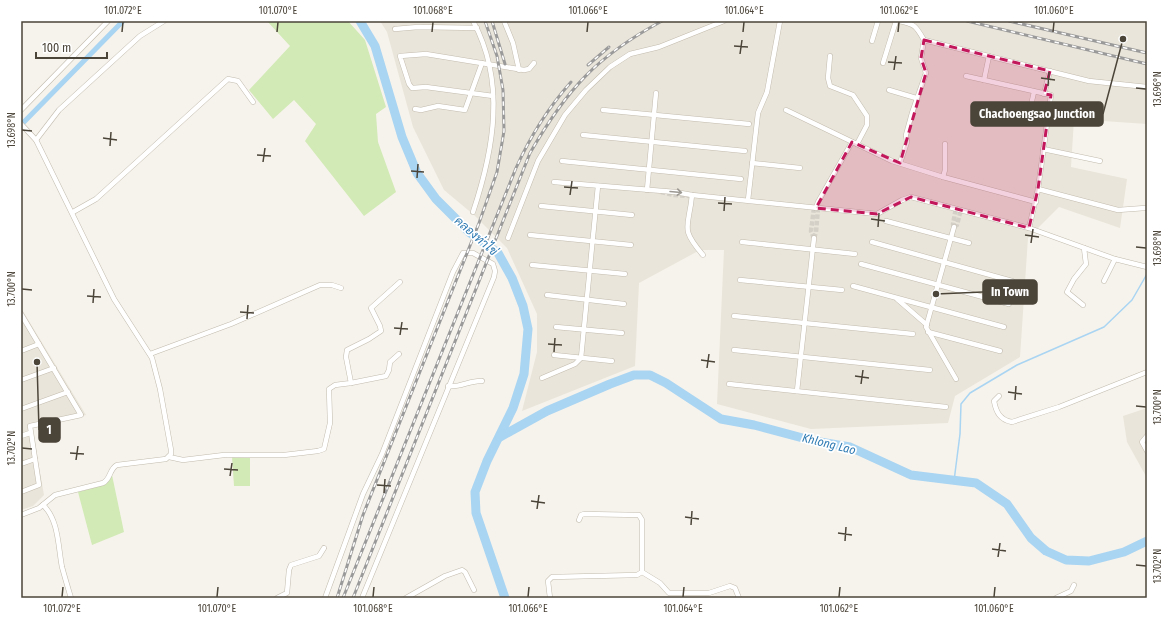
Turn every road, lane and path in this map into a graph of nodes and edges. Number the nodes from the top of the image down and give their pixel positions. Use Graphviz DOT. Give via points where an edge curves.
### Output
graph roads {
  1 [pos="108,21"];
  2 [pos="164,21"];
  3 [pos="473,21"];
  4 [pos="504,21"];
  5 [pos="724,21"];
  6 [pos="780,21"];
  7 [pos="878,21"];
  8 [pos="898,21"];
  9 [pos="476,28"];
  10 [pos="395,29"];
  11 [pos="924,40"];
  12 [pos="872,41"];
  13 [pos="830,56"];
  14 [pos="990,56"];
  15 [pos="482,63"];
  16 [pos="534,63"];
  17 [pos="883,63"];
  18 [pos="490,66"];
  19 [pos="519,70"];
  20 [pos="1050,71"];
  21 [pos="966,76"];
  22 [pos="984,80"];
  23 [pos="1147,86"];
  24 [pos="889,90"];
  25 [pos="1034,92"];
  26 [pos="472,93"];
  27 [pos="656,93"];
  28 [pos="1044,94"];
  29 [pos="493,96"];
  30 [pos="916,98"];
  31 [pos="253,102"];
  32 [pos="1031,105"];
  33 [pos="415,108"];
  34 [pos="21,110"];
  35 [pos="603,110"];
  36 [pos="786,110"];
  37 [pos="654,114"];
  38 [pos="21,124"];
  39 [pos="748,124"];
  40 [pos="583,135"];
  41 [pos="36,140"];
  42 [pos="652,142"];
  43 [pos="855,143"];
  44 [pos="945,144"];
  45 [pos="1043,148"];
  46 [pos="745,151"];
  47 [pos="562,161"];
  48 [pos="1100,161"];
  49 [pos="752,163"];
  50 [pos="900,163"];
  51 [pos="800,168"];
  52 [pos="649,170"];
  53 [pos="943,177"];
  54 [pos="741,179"];
  55 [pos="554,182"];
  56 [pos="598,186"];
  57 [pos="1038,189"];
  58 [pos="648,190"];
  59 [pos="692,195"];
  60 [pos="748,200"];
  61 [pos="1036,202"];
  62 [pos="541,206"];
  63 [pos="816,208"];
  64 [pos="1145,208"];
  65 [pos="73,212"];
  66 [pos="473,212"];
  67 [pos="596,212"];
  68 [pos="632,216"];
  69 [pos="886,221"];
  70 [pos="954,227"];
  71 [pos="1029,228"];
  72 [pos="530,235"];
  73 [pos="508,238"];
  74 [pos="814,238"];
  75 [pos="952,238"];
  76 [pos="593,241"];
  77 [pos="742,242"];
  78 [pos="872,242"];
  79 [pos="969,243"];
  80 [pos="631,246"];
  81 [pos="1084,248"];
  82 [pos="812,249"];
  83 [pos="855,254"];
  84 [pos="703,255"];
  85 [pos="1115,258"];
  86 [pos="945,262"];
  87 [pos="861,264"];
  88 [pos="532,265"];
  89 [pos="1147,267"];
  90 [pos="590,270"];
  91 [pos="625,274"];
  92 [pos="740,280"];
  93 [pos="1012,281"];
  94 [pos="1104,281"];
  95 [pos="400,282"];
  96 [pos="939,285"];
  97 [pos="852,286"];
  98 [pos="808,287"];
  99 [pos="341,288"];
  100 [pos="842,290"];
  101 [pos="547,296"];
  102 [pos="896,298"];
  103 [pos="587,300"];
  104 [pos="624,304"];
  105 [pos="1009,304"];
  106 [pos="1083,305"];
  107 [pos="932,308"];
  108 [pos="21,314"];
  109 [pos="734,316"];
  110 [pos="23,321"];
  111 [pos="805,324"];
  112 [pos="927,325"];
  113 [pos="1004,326"];
  114 [pos="556,327"];
  115 [pos="584,330"];
  116 [pos="928,332"];
  117 [pos="622,333"];
  118 [pos="913,334"];
  119 [pos="39,344"];
  120 [pos="734,350"];
  121 [pos="21,351"];
  122 [pos="1000,351"];
  123 [pos="150,354"];
  124 [pos="399,354"];
  125 [pos="554,356"];
  126 [pos="801,357"];
  127 [pos="581,358"];
  128 [pos="612,361"];
  129 [pos="54,368"];
  130 [pos="930,370"];
  131 [pos="1147,372"];
  132 [pos="542,378"];
  133 [pos="956,379"];
  134 [pos="21,380"];
  135 [pos="482,381"];
  136 [pos="351,383"];
  137 [pos="729,384"];
  138 [pos="448,386"];
  139 [pos="797,391"];
  140 [pos="68,392"];
  141 [pos="999,396"];
  142 [pos="946,407"];
  143 [pos="21,409"];
  144 [pos="30,433"];
  145 [pos="21,436"];
  146 [pos="1147,436"];
  147 [pos="1147,451"];
  148 [pos="168,457"];
  149 [pos="35,459"];
  150 [pos="21,464"];
  151 [pos="21,492"];
  152 [pos="43,505"];
  153 [pos="21,515"];
  154 [pos="579,520"];
  155 [pos="324,548"];
  156 [pos="642,572"];
  157 [pos="1074,585"];
  158 [pos="474,590"];
  159 [pos="71,598"];
  160 [pos="277,598"];
  161 [pos="324,598"];
  162 [pos="362,598"];
  163 [pos="406,598"];
  164 [pos="550,598"];
  165 [pos="739,598"];
  166 [pos="1056,598"];
  1 -- 34 [label="street"];
  2 -- 41 [label="street" via="140,36 59,110"];
  3 -- 9 [label="street"];
  4 -- 19 [label="street" via="513,43"];
  5 -- 73 [label="street" via="659,47 630,54 610,67 586,90 565,114 538,161"];
  6 -- 49 [label="street" via="767,92 758,113"];
  7 -- 12 [label="street"];
  8 -- 11 [label="street" via="912,24"];
  8 -- 17 [label="street"];
  9 -- 10 [label="street"];
  9 -- 18 [label="street"];
  11 -- 14 [label="street"];
  11 -- 30 [label="street" via="921,58 926,73"];
  13 -- 43 [label="street" via="830,86 853,95 867,116 867,125"];
  14 -- 20 [label="street"];
  14 -- 22 [label="street"];
  15 -- 18 [label="street"];
  15 -- 26 [label="street"];
  15 -- 26 [label="street" via="426,54 400,56 412,88 426,87"];
  16 -- 19 [label="street" via="527,70"];
  18 -- 19 [label="street"];
  18 -- 29 [label="street"];
  20 -- 23 [label="street" via="1098,83"];
  20 -- 28 [label="street"];
  21 -- 22 [label="street"];
  22 -- 25 [label="street"];
  24 -- 30 [label="street"];
  25 -- 28 [label="street"];
  25 -- 32 [label="street"];
  26 -- 29 [label="street"];
  26 -- 33 [label="street" via="467,107 463,110 438,106 421,110"];
  27 -- 37 [label="street"];
  28 -- 45 [label="street" via="1051,95"];
  29 -- 66 [label="street" via="491,150"];
  30 -- 50 [label="street"];
  31 -- 65 [label="street" via="238,81 228,79 96,199"];
  35 -- 37 [label="street"];
  36 -- 43 [label="street"];
  37 -- 39 [label="street"];
  37 -- 42 [label="street"];
  38 -- 41 [label="street"];
  40 -- 42 [label="street"];
  41 -- 65 [label="street"];
  42 -- 46 [label="street"];
  42 -- 52 [label="street"];
  43 -- 50 [label="street"];
  43 -- 63 [label="street"];
  44 -- 53 [label="street"];
  45 -- 48 [label="street"];
  45 -- 57 [label="street"];
  47 -- 52 [label="street"];
  49 -- 51 [label="street"];
  49 -- 60 [label="street"];
  50 -- 53 [label="street"];
  52 -- 54 [label="street"];
  52 -- 58 [label="street"];
  53 -- 61 [label="street"];
  55 -- 56 [label="street"];
  56 -- 58 [label="street"];
  56 -- 67 [label="street"];
  57 -- 61 [label="street"];
  57 -- 64 [label="street" via="1118,210"];
  58 -- 59 [label="street, one-way"];
  59 -- 60 [label="street"];
  59 -- 84 [label="street" via="686,228 689,239"];
  60 -- 63 [label="street"];
  61 -- 71 [label="street"];
  62 -- 67 [label="street"];
  63 -- 71 [label="street" via="877,214 911,197"];
  65 -- 123 [label="street" via="114,299"];
  67 -- 68 [label="street"];
  67 -- 76 [label="street"];
  69 -- 75 [label="street"];
  70 -- 75 [label="street"];
  71 -- 81 [label="street"];
  72 -- 76 [label="street"];
  74 -- 82 [label="street"];
  75 -- 79 [label="street"];
  75 -- 86 [label="street"];
  76 -- 80 [label="street"];
  76 -- 90 [label="street"];
  77 -- 82 [label="street"];
  78 -- 86 [label="street"];
  81 -- 85 [label="street"];
  81 -- 106 [label="street" via="1086,264 1067,292"];
  82 -- 83 [label="street"];
  82 -- 98 [label="street"];
  85 -- 89 [label="street"];
  85 -- 94 [label="street"];
  86 -- 93 [label="street"];
  86 -- 96 [label="street"];
  87 -- 96 [label="street"];
  88 -- 90 [label="street"];
  90 -- 91 [label="street"];
  90 -- 103 [label="street"];
  92 -- 98 [label="street"];
  95 -- 136 [label="street" via="371,308 381,331 347,350"];
  96 -- 105 [label="street"];
  96 -- 107 [label="street"];
  97 -- 102 [label="street"];
  98 -- 100 [label="street"];
  98 -- 111 [label="street"];
  99 -- 123 [label="street" via="320,285 230,324"];
  101 -- 103 [label="street"];
  102 -- 107 [label="street"];
  102 -- 112 [label="street"];
  103 -- 104 [label="street"];
  103 -- 115 [label="street"];
  107 -- 112 [label="street"];
  107 -- 113 [label="street"];
  108 -- 110 [label="street"];
  109 -- 111 [label="street"];
  110 -- 119 [label="street"];
  111 -- 118 [label="street"];
  111 -- 126 [label="street"];
  112 -- 116 [label="street"];
  114 -- 115 [label="street"];
  115 -- 117 [label="street"];
  115 -- 127 [label="street"];
  116 -- 122 [label="street"];
  116 -- 133 [label="street"];
  119 -- 121 [label="street"];
  119 -- 129 [label="street"];
  120 -- 126 [label="street"];
  123 -- 148 [label="street" via="168,429 171,450"];
  124 -- 136 [label="street" via="390,362 386,376"];
  125 -- 127 [label="street"];
  126 -- 130 [label="street"];
  126 -- 139 [label="street"];
  127 -- 128 [label="street"];
  127 -- 132 [label="street" via="575,364"];
  129 -- 134 [label="street"];
  129 -- 140 [label="street"];
  131 -- 141 [label="street" via="1059,407 1012,422 1005,421 996,412 994,401"];
  135 -- 138 [label="street" via="455,387"];
  136 -- 148 [label="street" via="329,388 330,423 326,444 322,450 284,455 224,455 183,460"];
  137 -- 139 [label="street"];
  138 -- 161 [label="street" via="495,271 493,264 469,252 463,253 453,272"];
  138 -- 162 [label="street"];
  139 -- 142 [label="street"];
  140 -- 143 [label="street"];
  140 -- 144 [label="street" via="82,415 30,426"];
  144 -- 145 [label="street"];
  144 -- 149 [label="street"];
  146 -- 147 [label="street" via="1142,442"];
  148 -- 152 [label="street" via="117,465 112,469 109,479 103,483 55,495"];
  149 -- 150 [label="street"];
  149 -- 151 [label="street" via="39,485"];
  152 -- 153 [label="street"];
  152 -- 159 [label="street" via="51,514"];
  154 -- 156 [label="street" via="584,514 639,515 642,520"];
  155 -- 160 [label="street" via="319,556 291,565 287,593"];
  156 -- 164 [label="street" via="637,575 552,577 548,584"];
  156 -- 165 [label="street" via="660,583 669,593 709,593 730,586 735,588"];
  157 -- 166 [label="street" via="1071,592"];
  158 -- 163 [label="street" via="462,570 445,576"];
}
